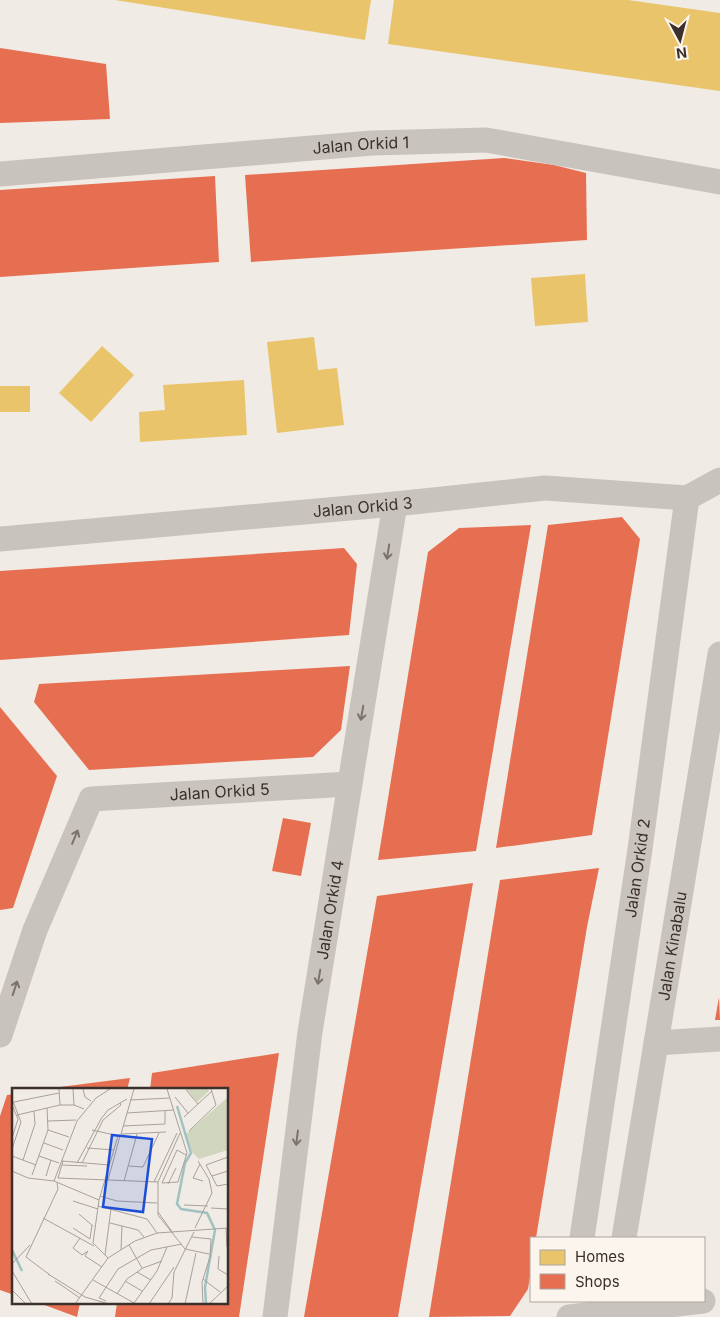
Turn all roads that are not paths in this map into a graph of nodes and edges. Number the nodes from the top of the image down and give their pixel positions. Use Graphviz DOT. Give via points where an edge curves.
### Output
graph roads {
  1 [pos="0,174"];
  2 [pos="720,182"];
  3 [pos="720,480"];
  4 [pos="687,498"];
  5 [pos="395,504"];
  6 [pos="0,539"];
  7 [pos="720,654"];
  8 [pos="711,761"];
  9 [pos="350,784"];
  10 [pos="0,1035"];
  11 [pos="720,1039"];
  12 [pos="656,1043"];
  13 [pos="582,1237"];
  14 [pos="624,1237"];
  15 [pos="720,1298"];
  16 [pos="705,1301"];
  17 [pos="572,1302"];
  18 [pos="688,1302"];
  19 [pos="613,1307"];
  20 [pos="275,1317"];
  21 [pos="569,1317"];
  1 -- 2 [label="street, Jalan Orkid 1" via="372,143 486,140"];
  3 -- 4 [label="street"];
  4 -- 5 [label="street, Jalan Orkid 3" via="546,488"];
  4 -- 13 [label="street, Jalan Orkid 2" via="640,849"];
  5 -- 6 [label="street, Jalan Orkid 3"];
  5 -- 9 [label="street, Jalan Orkid 4, one-way"];
  7 -- 8 [label="street, Jalan Kinabalu"];
  8 -- 12 [label="street, Jalan Kinabalu"];
  10 -- 9 [label="street, Jalan Orkid 5, one-way" via="35,930 91,799"];
  9 -- 20 [label="street, Jalan Orkid 4, one-way" via="310,1032"];
  11 -- 12 [label="street"];
  12 -- 14 [label="street, Jalan Kinabalu"];
  15 -- 16 [label="street"];
  17 -- 21 [label="street"];
  18 -- 19 [label="street"];
  19 -- 21 [label="street"];
}
